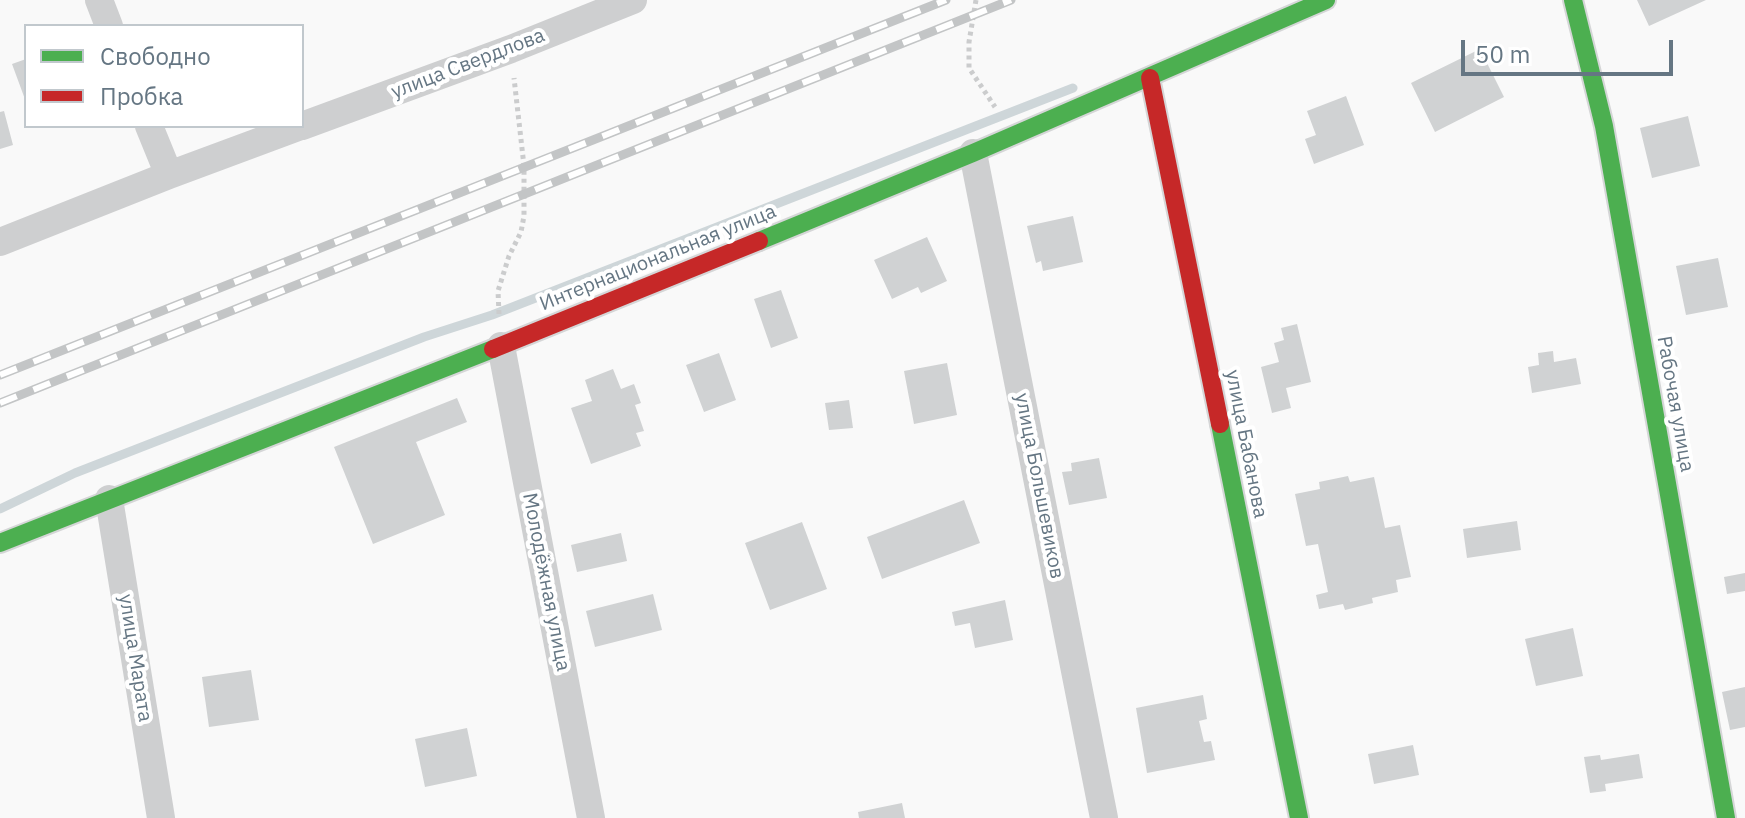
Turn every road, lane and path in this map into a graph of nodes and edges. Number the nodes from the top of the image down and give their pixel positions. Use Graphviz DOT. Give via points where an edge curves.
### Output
graph roads {
  1 [pos="99,0"];
  2 [pos="633,0"];
  3 [pos="976,0"];
  4 [pos="1326,0"];
  5 [pos="1573,0"];
  6 [pos="108,24"];
  7 [pos="511,49"];
  8 [pos="1150,78"];
  9 [pos="304,125"];
  10 [pos="150,128"];
  11 [pos="296,128"];
  12 [pos="1006,139"];
  13 [pos="973,153"];
  14 [pos="169,175"];
  15 [pos="0,242"];
  16 [pos="501,346"];
  17 [pos="109,499"];
  18 [pos="0,543"];
  19 [pos="161,818"];
  20 [pos="591,818"];
  21 [pos="1104,818"];
  22 [pos="1299,818"];
  23 [pos="1726,818"];
  1 -- 6 [label="street"];
  2 -- 7 [label="street, улица Свердлова"];
  3 -- 12 [label="path" via="969,68 1002,115"];
  4 -- 8 [label="street, Интернациональная улица"];
  5 -- 23 [label="street, Рабочая улица" via="1604,126"];
  7 -- 9 [label="street, улица Свердлова"];
  7 -- 16 [label="path" via="524,216 498,291"];
  8 -- 12 [label="street, Интернациональная улица"];
  8 -- 22 [label="street, улица Бабанова"];
  10 -- 14 [label="street"];
  11 -- 14 [label="street, улица Свердлова"];
  12 -- 13 [label="street, Интернациональная улица"];
  13 -- 16 [label="street, Интернациональная улица"];
  13 -- 21 [label="street, улица Большевиков"];
  14 -- 15 [label="street, улица Свердлова"];
  16 -- 17 [label="street, Интернациональная улица"];
  16 -- 20 [label="street, Молодёжная улица"];
  17 -- 18 [label="street, Интернациональная улица"];
  17 -- 19 [label="street, улица Марата"];
}
